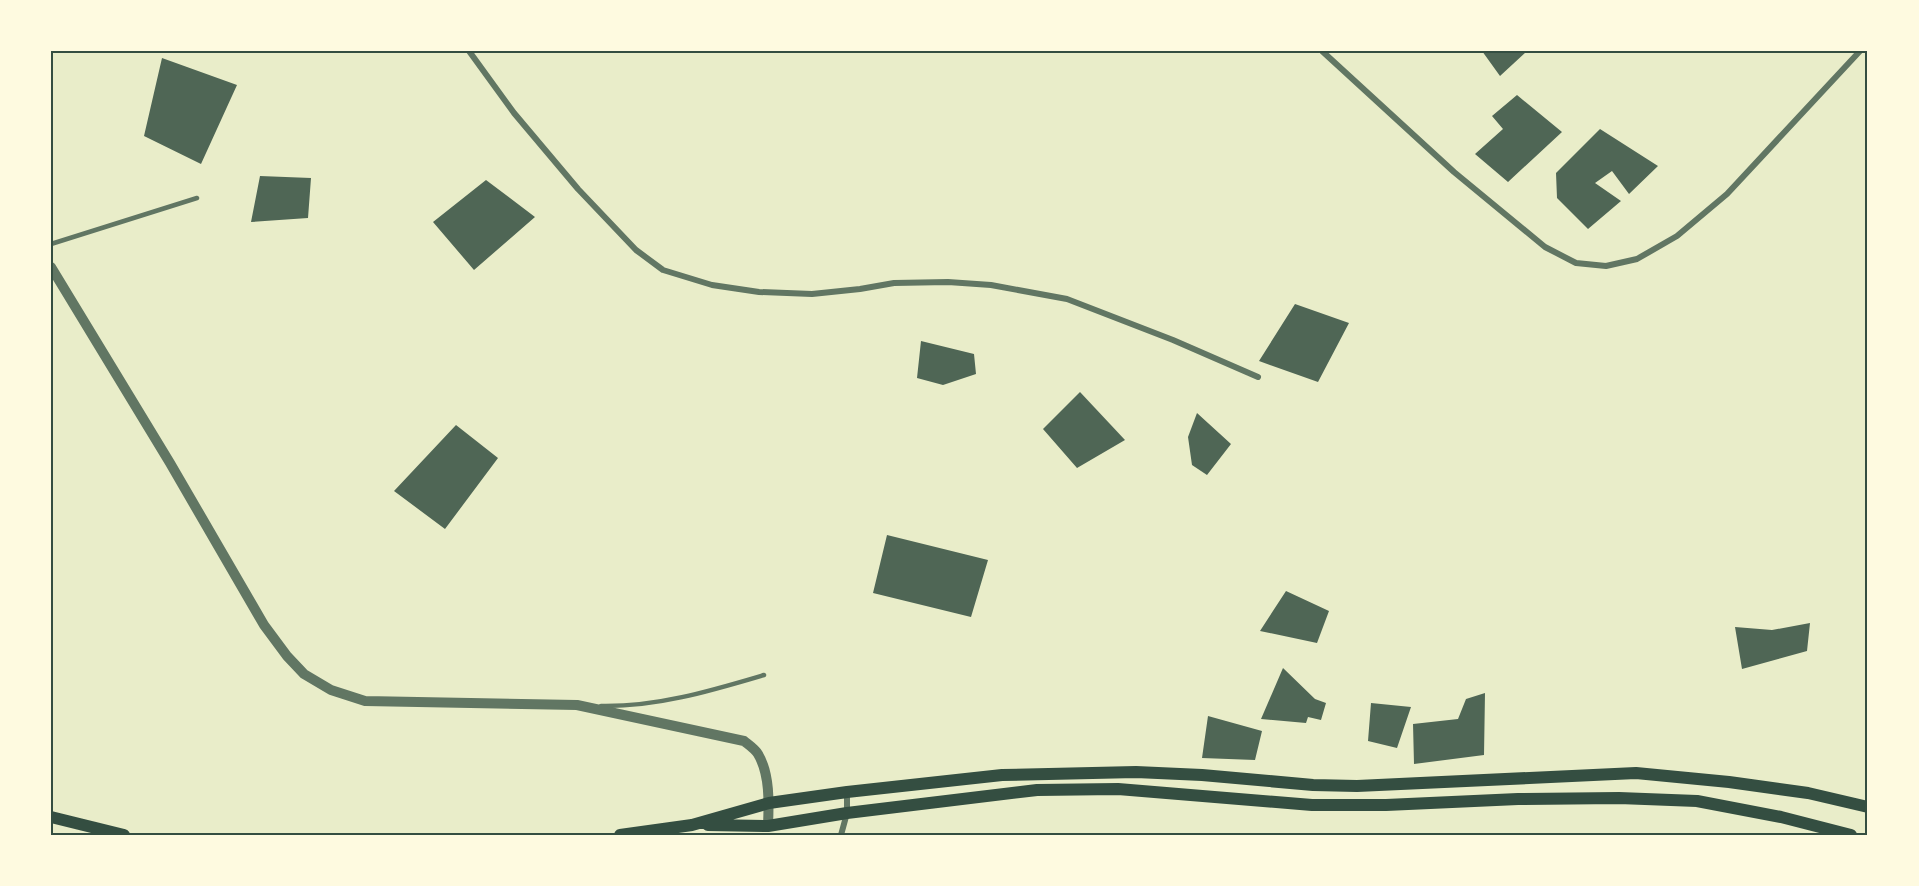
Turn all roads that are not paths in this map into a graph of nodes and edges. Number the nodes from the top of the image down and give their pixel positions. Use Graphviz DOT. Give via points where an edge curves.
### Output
graph roads {
  1 [pos="469,51"];
  2 [pos="1322,51"];
  3 [pos="1860,51"];
  4 [pos="196,198"];
  5 [pos="51,244"];
  6 [pos="51,267"];
  7 [pos="1258,377"];
  8 [pos="764,675"];
  9 [pos="577,705"];
  10 [pos="847,792"];
  11 [pos="769,803"];
  12 [pos="1868,807"];
  13 [pos="847,813"];
  14 [pos="51,817"];
  15 [pos="692,825"];
  16 [pos="768,826"];
  17 [pos="124,835"];
  18 [pos="620,835"];
  19 [pos="842,835"];
  20 [pos="1851,835"];
  1 -- 7 [label="street" via="514,113 578,189 636,250 663,270 712,285 759,292 812,294 894,283 1002,287 1067,299"];
  2 -- 3 [label="street" via="1454,172 1545,247 1576,263 1606,266 1637,259 1677,236 1727,194"];
  4 -- 5 [label="lane"];
  6 -- 9 [label="street" via="264,625 304,674 331,690 364,701"];
  8 -- 9 [label="lane" via="690,697 626,706"];
  9 -- 11 [label="street" via="744,741 757,752 763,765"];
  10 -- 11 [label="main road"];
  10 -- 12 [label="main road" via="1013,774 1136,772 1357,786 1636,773 1797,791"];
  10 -- 13 [label="street"];
  11 -- 15 [label="main road"];
  11 -- 16 [label="street"];
  13 -- 16 [label="main road"];
  13 -- 19 [label="street"];
  13 -- 20 [label="main road" via="1037,790 1118,789 1312,806 1619,798 1697,801"];
  14 -- 17 [label="main road"];
  15 -- 16 [label="main road"];
  15 -- 18 [label="main road"];
}
